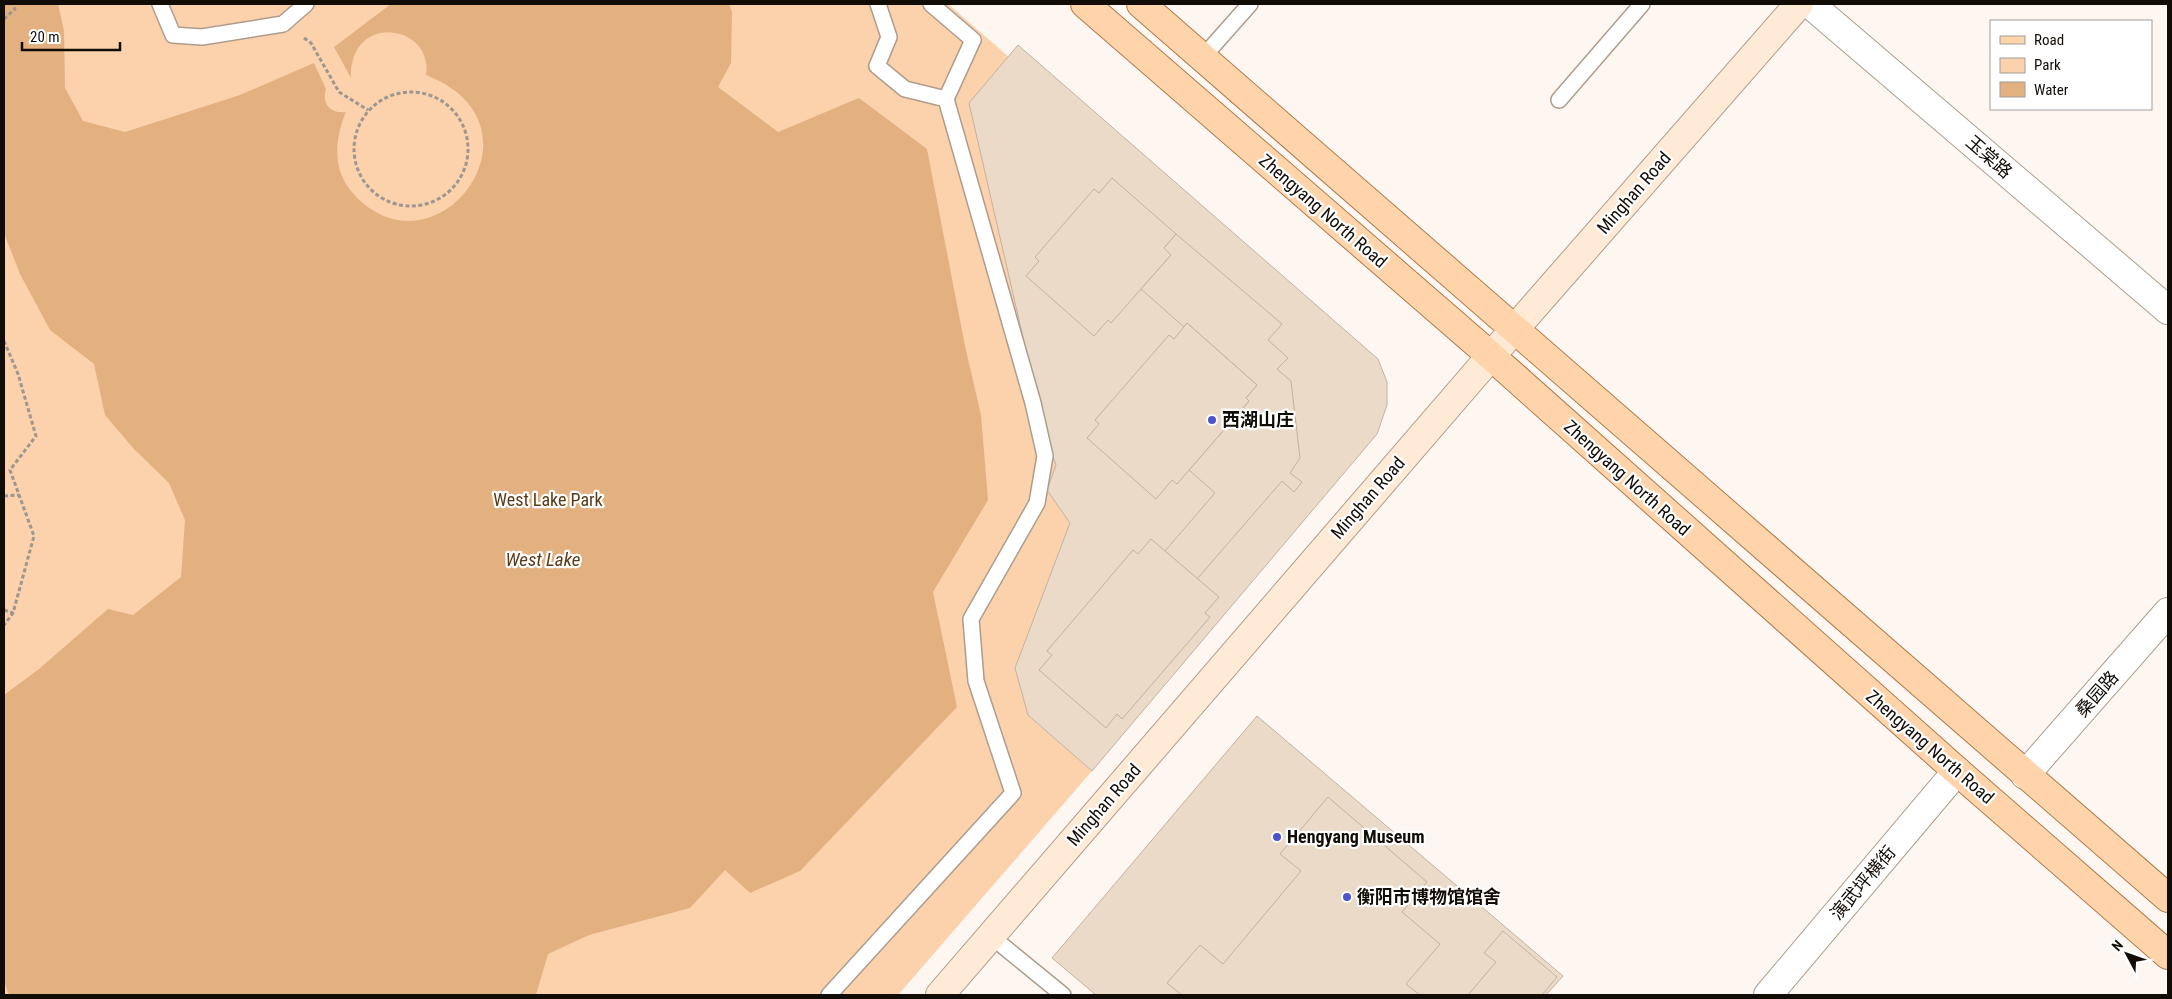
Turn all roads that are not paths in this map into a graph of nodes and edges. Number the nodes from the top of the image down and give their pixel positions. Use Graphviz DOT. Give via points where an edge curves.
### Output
graph roads {
  1 [pos="160,4"];
  2 [pos="306,4"];
  3 [pos="878,4"];
  4 [pos="931,4"];
  5 [pos="1085,4"];
  6 [pos="1141,4"];
  7 [pos="1250,4"];
  8 [pos="1642,4"];
  9 [pos="1810,5"];
  10 [pos="1203,58"];
  11 [pos="946,99"];
  12 [pos="1559,100"];
  13 [pos="2168,310"];
  14 [pos="1520,335"];
  15 [pos="1497,362"];
  16 [pos="2168,612"];
  17 [pos="1957,771"];
  18 [pos="2025,775"];
  19 [pos="2168,898"];
  20 [pos="1003,946"];
  21 [pos="2168,955"];
  22 [pos="829,995"];
  23 [pos="940,995"];
  24 [pos="960,995"];
  25 [pos="1063,995"];
  26 [pos="1768,995"];
  1 -- 2 [label="lane" via="172,35 202,37 284,24"];
  3 -- 11 [label="lane" via="889,37 877,66 905,89"];
  4 -- 11 [label="lane" via="972,40"];
  5 -- 15 [label="main road, Zhengyang North Road"];
  6 -- 10 [label="main road, Zhengyang North Road"];
  7 -- 10 [label="lane"];
  8 -- 12 [label="lane"];
  9 -- 13 [label="street, 玉棠路"];
  9 -- 14 [label="street, Minghan Road"];
  10 -- 14 [label="main road, Zhengyang North Road"];
  11 -- 22 [label="lane" via="1033,402 1045,456 1036,503 971,619 976,681 1013,793"];
  14 -- 15 [label="street, Minghan Road"];
  14 -- 18 [label="main road, Zhengyang North Road"];
  15 -- 17 [label="main road, Zhengyang North Road"];
  15 -- 20 [label="street, Minghan Road"];
  15 -- 23 [label="street, Minghan Road"];
  16 -- 18 [label="street, 桑园路"];
  17 -- 21 [label="main road, Zhengyang North Road"];
  17 -- 26 [label="street, 演武坪横街"];
  18 -- 19 [label="main road, Zhengyang North Road"];
  20 -- 24 [label="street, Minghan Road"];
  20 -- 25 [label="lane"];
}
